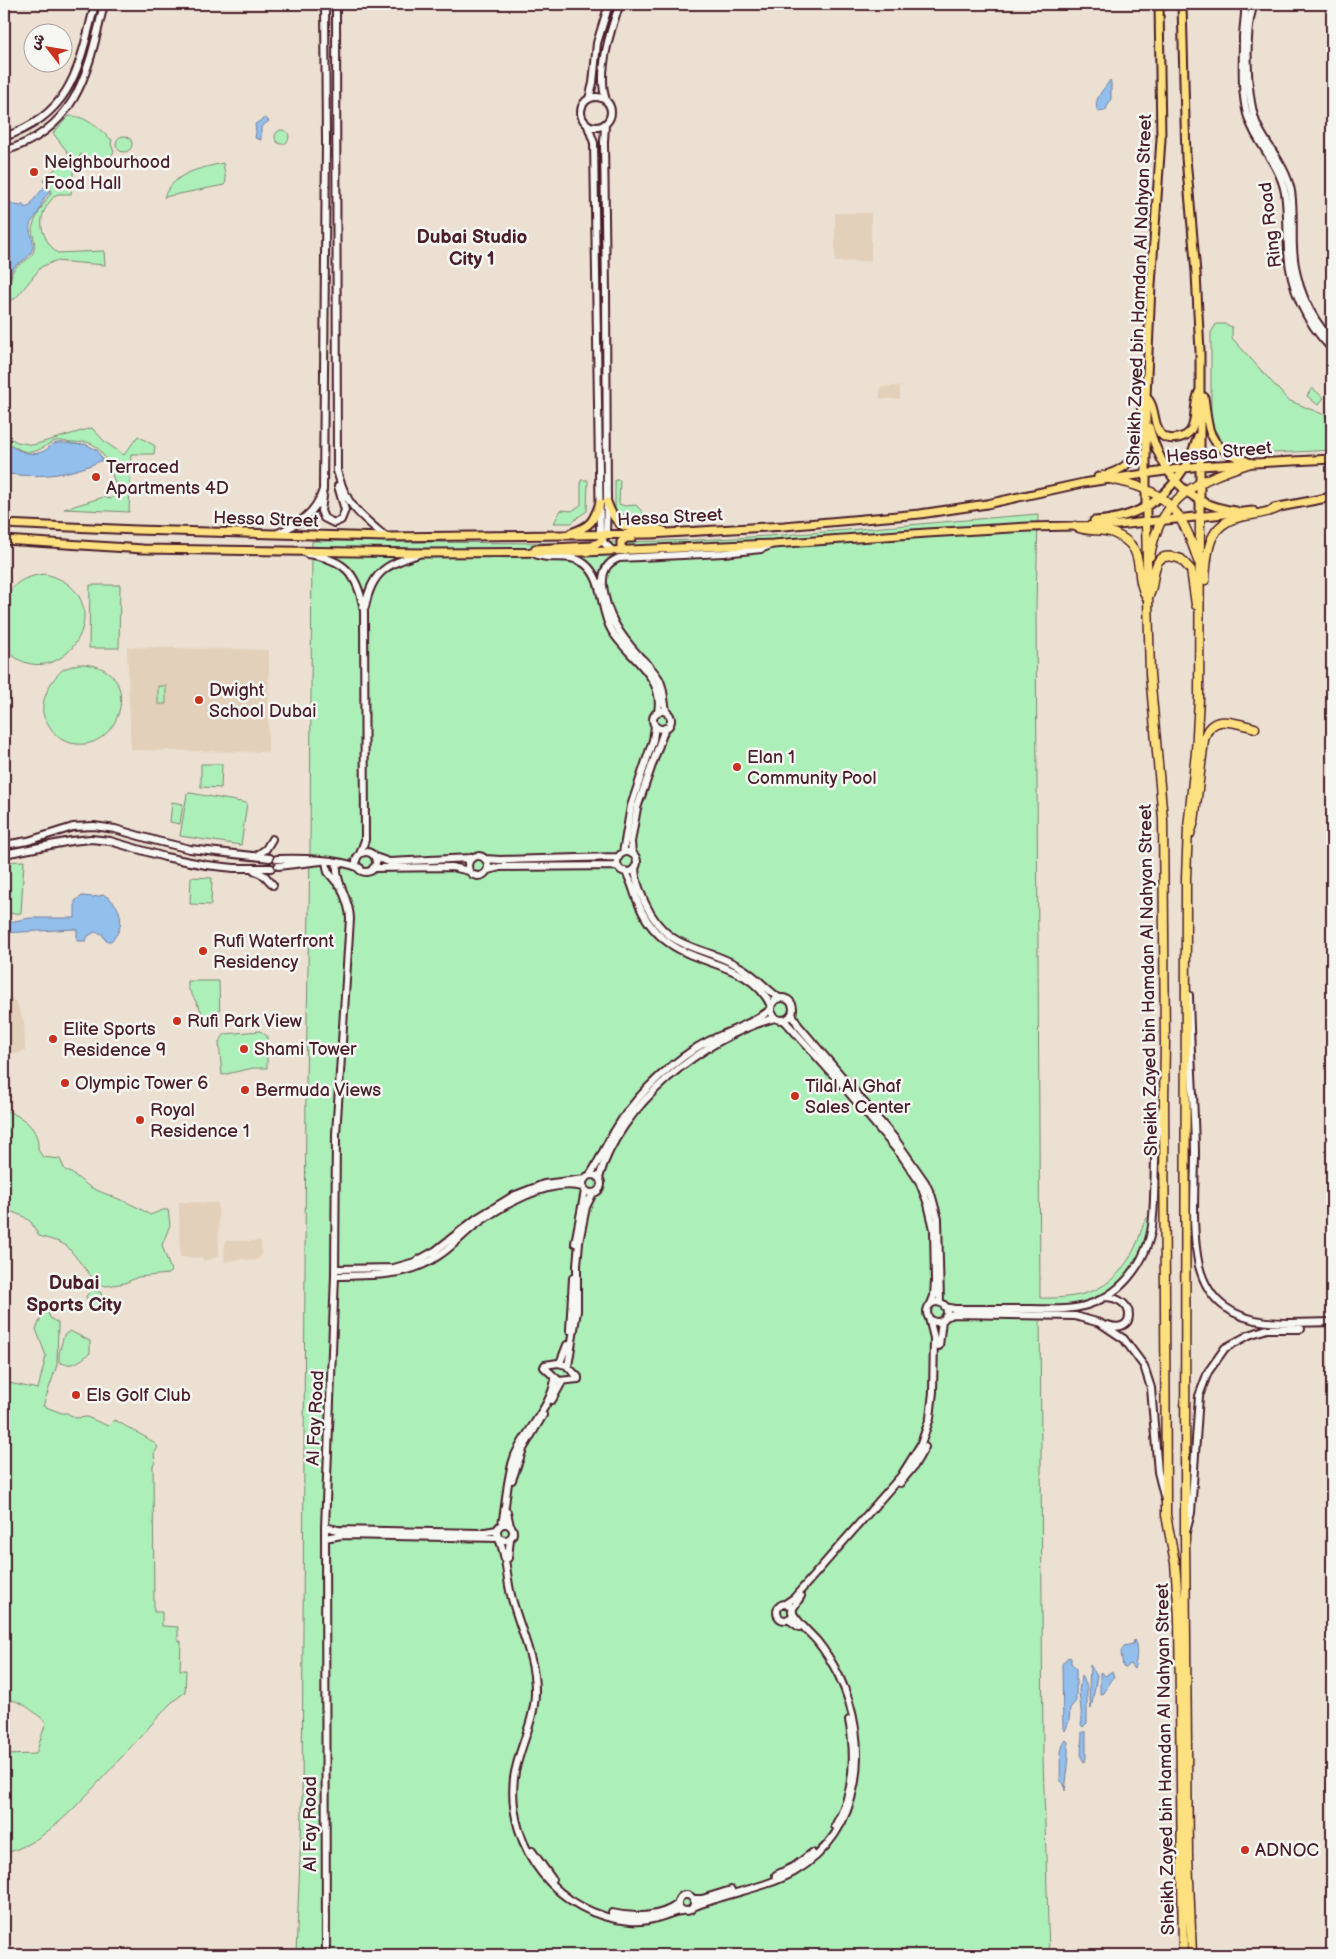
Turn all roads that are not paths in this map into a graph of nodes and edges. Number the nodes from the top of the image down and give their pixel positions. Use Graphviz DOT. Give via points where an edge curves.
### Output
graph roads {
  1 [pos="95,4"];
  2 [pos="104,4"];
  3 [pos="325,4"];
  4 [pos="336,4"];
  5 [pos="608,4"];
  6 [pos="620,4"];
  7 [pos="1160,4"];
  8 [pos="1182,4"];
  9 [pos="1244,4"];
  10 [pos="1254,4"];
  11 [pos="589,99"];
  12 [pos="606,100"];
  13 [pos="605,125"];
  14 [pos="588,126"];
  15 [pos="4,137"];
  16 [pos="4,151"];
  17 [pos="1332,341"];
  18 [pos="1332,349"];
  19 [pos="1201,390"];
  20 [pos="1146,397"];
  21 [pos="1146,418"];
  22 [pos="1200,430"];
  23 [pos="1332,459"];
  24 [pos="1251,463"];
  25 [pos="1200,466"];
  26 [pos="1184,469"];
  27 [pos="338,471"];
  28 [pos="1167,471"];
  29 [pos="1146,474"];
  30 [pos="1110,479"];
  31 [pos="1175,481"];
  32 [pos="1199,482"];
  33 [pos="1083,483"];
  34 [pos="1146,488"];
  35 [pos="323,490"];
  36 [pos="1186,491"];
  37 [pos="1160,497"];
  38 [pos="1332,497"];
  39 [pos="1199,499"];
  40 [pos="604,502"];
  41 [pos="1171,506"];
  42 [pos="1146,507"];
  43 [pos="1278,508"];
  44 [pos="1248,512"];
  45 [pos="1200,517"];
  46 [pos="1182,520"];
  47 [pos="1160,522"];
  48 [pos="1146,523"];
  49 [pos="4,524"];
  50 [pos="1075,526"];
  51 [pos="666,533"];
  52 [pos="275,534"];
  53 [pos="651,534"];
  54 [pos="566,535"];
  55 [pos="603,536"];
  56 [pos="386,537"];
  57 [pos="4,540"];
  58 [pos="773,544"];
  59 [pos="288,550"];
  60 [pos="613,551"];
  61 [pos="625,551"];
  62 [pos="424,553"];
  63 [pos="508,553"];
  64 [pos="534,553"];
  65 [pos="1201,570"];
  66 [pos="1146,577"];
  67 [pos="1147,598"];
  68 [pos="364,611"];
  69 [pos="1199,616"];
  70 [pos="658,712"];
  71 [pos="667,713"];
  72 [pos="655,726"];
  73 [pos="665,728"];
  74 [pos="1255,728"];
  75 [pos="124,831"];
  76 [pos="272,838"];
  77 [pos="1188,838"];
  78 [pos="365,840"];
  79 [pos="119,843"];
  80 [pos="4,845"];
  81 [pos="4,854"];
  82 [pos="632,854"];
  83 [pos="373,855"];
  84 [pos="620,855"];
  85 [pos="256,856"];
  86 [pos="359,856"];
  87 [pos="471,858"];
  88 [pos="485,858"];
  89 [pos="324,861"];
  90 [pos="274,863"];
  91 [pos="337,863"];
  92 [pos="346,863"];
  93 [pos="618,866"];
  94 [pos="635,867"];
  95 [pos="360,868"];
  96 [pos="373,868"];
  97 [pos="250,869"];
  98 [pos="488,870"];
  99 [pos="469,871"];
  100 [pos="625,871"];
  101 [pos="273,885"];
  102 [pos="339,885"];
  103 [pos="1187,937"];
  104 [pos="779,998"];
  105 [pos="771,1008"];
  106 [pos="792,1014"];
  107 [pos="775,1018"];
  108 [pos="784,1020"];
  109 [pos="1164,1102"];
  110 [pos="588,1177"];
  111 [pos="599,1178"];
  112 [pos="584,1189"];
  113 [pos="593,1193"];
  114 [pos="336,1273"];
  115 [pos="1104,1297"];
  116 [pos="931,1304"];
  117 [pos="942,1305"];
  118 [pos="929,1318"];
  119 [pos="943,1319"];
  120 [pos="1260,1321"];
  121 [pos="1332,1322"];
  122 [pos="1100,1323"];
  123 [pos="1302,1329"];
  124 [pos="1260,1330"];
  125 [pos="560,1363"];
  126 [pos="568,1366"];
  127 [pos="555,1379"];
  128 [pos="562,1382"];
  129 [pos="1166,1502"];
  130 [pos="502,1524"];
  131 [pos="510,1526"];
  132 [pos="325,1527"];
  133 [pos="497,1530"];
  134 [pos="1185,1533"];
  135 [pos="325,1538"];
  136 [pos="499,1538"];
  137 [pos="510,1539"];
  138 [pos="785,1604"];
  139 [pos="792,1611"];
  140 [pos="788,1619"];
  141 [pos="693,1899"];
  142 [pos="678,1904"];
  143 [pos="693,1907"];
  144 [pos="682,1911"];
  145 [pos="326,1955"];
  146 [pos="1183,1955"];
  147 [pos="1192,1955"];
  1 -- 15 [label="street" via="80,62 67,90 42,118"];
  2 -- 16 [label="street" via="86,75 71,103 40,134"];
  3 -- 35 [label="street"];
  4 -- 27 [label="street"];
  5 -- 11 [label="street" via="598,38"];
  6 -- 12 [label="street" via="606,56 603,83"];
  7 -- 20 [label="main road, Sheikh Zayed bin Hamdan Al Nahyan Street" via="1161,139"];
  8 -- 19 [label="main road, Sheikh Zayed bin Hamdan Al Nahyan Street" via="1186,138"];
  9 -- 18 [label="street, Ring Road" via="1245,105 1257,137 1275,164 1283,186 1289,262 1297,296 1310,322"];
  10 -- 17 [label="street, Ring Road" via="1248,31 1252,112 1282,166 1291,191 1293,250 1300,288 1311,313"];
  11 -- 12 [label="street" via="598,97"];
  11 -- 14 [label="street" via="582,106 581,114"];
  12 -- 13 [label="street" via="612,113"];
  13 -- 14 [label="street" via="600,128"];
  13 -- 40 [label="street"];
  14 -- 40 [label="street" via="594,143"];
  19 -- 20 [label="main road" via="1195,403 1191,429 1179,438 1169,438 1157,430 1153,406"];
  19 -- 22 [label="main road, Sheikh Zayed bin Hamdan Al Nahyan Street"];
  19 -- 24 [label="main road" via="1212,438 1228,453"];
  20 -- 21 [label="main road, Sheikh Zayed bin Hamdan Al Nahyan Street"];
  20 -- 33 [label="main road" via="1141,412 1140,440 1133,457 1121,470"];
  21 -- 28 [label="main road"];
  21 -- 29 [label="main road, Sheikh Zayed bin Hamdan Al Nahyan Street"];
  22 -- 25 [label="main road, Sheikh Zayed bin Hamdan Al Nahyan Street"];
  22 -- 26 [label="main road"];
  23 -- 24 [label="main road, Hessa Street"];
  24 -- 25 [label="main road, Hessa Street"];
  24 -- 32 [label="highway"];
  25 -- 26 [label="main road, Hessa Street"];
  25 -- 32 [label="main road, Sheikh Zayed bin Hamdan Al Nahyan Street"];
  26 -- 28 [label="main road, Hessa Street"];
  26 -- 31 [label="main road"];
  27 -- 35 [label="street" via="338,487 345,510 338,522 330,522 322,515"];
  27 -- 56 [label="street" via="351,505"];
  28 -- 29 [label="main road, Hessa Street"];
  28 -- 31 [label="main road"];
  29 -- 30 [label="main road, Hessa Street"];
  29 -- 34 [label="main road, Sheikh Zayed bin Hamdan Al Nahyan Street"];
  30 -- 33 [label="main road, Hessa Street"];
  30 -- 34 [label="highway"];
  31 -- 36 [label="main road"];
  31 -- 37 [label="main road"];
  32 -- 36 [label="highway"];
  32 -- 39 [label="main road, Sheikh Zayed bin Hamdan Al Nahyan Street"];
  33 -- 51 [label="main road, Hessa Street" via="987,504 920,514"];
  34 -- 37 [label="highway"];
  34 -- 42 [label="main road, Sheikh Zayed bin Hamdan Al Nahyan Street"];
  35 -- 52 [label="street" via="306,518"];
  36 -- 39 [label="main road"];
  36 -- 41 [label="highway"];
  37 -- 41 [label="highway"];
  37 -- 42 [label="main road"];
  38 -- 43 [label="main road, Hessa Street"];
  39 -- 44 [label="main road" via="1215,506"];
  39 -- 45 [label="main road, Sheikh Zayed bin Hamdan Al Nahyan Street"];
  40 -- 51 [label="main road" via="622,525"];
  40 -- 54 [label="main road" via="588,525"];
  40 -- 55 [label="street"];
  41 -- 46 [label="highway"];
  41 -- 47 [label="highway"];
  42 -- 48 [label="main road, Sheikh Zayed bin Hamdan Al Nahyan Street"];
  42 -- 50 [label="main road" via="1121,518 1081,522"];
  43 -- 44 [label="main road, Hessa Street"];
  43 -- 69 [label="highway" via="1233,519 1215,533 1207,554 1204,603"];
  44 -- 45 [label="main road, Hessa Street"];
  45 -- 46 [label="main road, Hessa Street"];
  45 -- 65 [label="highway, Sheikh Zayed bin Hamdan Al Nahyan Street"];
  46 -- 47 [label="main road, Hessa Street"];
  46 -- 65 [label="highway"];
  47 -- 48 [label="main road, Hessa Street"];
  47 -- 66 [label="highway" via="1153,536"];
  48 -- 50 [label="main road, Hessa Street"];
  48 -- 66 [label="highway, Sheikh Zayed bin Hamdan Al Nahyan Street"];
  49 -- 52 [label="main road, Hessa Street"];
  50 -- 58 [label="main road, Hessa Street" via="927,532"];
  50 -- 67 [label="highway" via="1111,532 1128,543 1138,556"];
  51 -- 53 [label="main road, Hessa Street"];
  52 -- 56 [label="main road, Hessa Street"];
  53 -- 55 [label="main road, Hessa Street"];
  53 -- 61 [label="main road" via="623,539 621,544"];
  54 -- 55 [label="main road, Hessa Street"];
  54 -- 56 [label="main road, Hessa Street"];
  55 -- 60 [label="street"];
  55 -- 63 [label="main road" via="592,546 535,548"];
  57 -- 59 [label="main road, Hessa Street" via="143,549"];
  58 -- 61 [label="main road, Hessa Street"];
  58 -- 71 [label="street" via="758,550 619,558 606,568 604,587 612,619 619,633 660,680"];
  59 -- 62 [label="main road, Hessa Street"];
  59 -- 68 [label="street" via="323,556 343,566 359,587"];
  60 -- 61 [label="main road, Hessa Street"];
  60 -- 64 [label="main road, Hessa Street"];
  62 -- 63 [label="main road, Hessa Street"];
  62 -- 68 [label="street" via="382,570 370,587"];
  63 -- 64 [label="main road, Hessa Street"];
  64 -- 70 [label="street" via="574,558 592,571 610,628 656,686"];
  65 -- 69 [label="highway, Sheikh Zayed bin Hamdan Al Nahyan Street"];
  66 -- 67 [label="highway, Sheikh Zayed bin Hamdan Al Nahyan Street"];
  67 -- 69 [label="highway" via="1158,563 1166,558 1181,559 1191,570"];
  67 -- 109 [label="highway, Sheikh Zayed bin Hamdan Al Nahyan Street" via="1162,819"];
  68 -- 78 [label="street"];
  69 -- 77 [label="highway, Sheikh Zayed bin Hamdan Al Nahyan Street" via="1198,725"];
  70 -- 71 [label="street"];
  70 -- 72 [label="street" via="653,718"];
  71 -- 73 [label="street" via="671,721"];
  72 -- 73 [label="street"];
  72 -- 84 [label="street"];
  73 -- 82 [label="street" via="637,808"];
  74 -- 77 [label="highway" via="1226,721 1208,730 1194,822"];
  75 -- 79 [label="street"];
  75 -- 80 [label="street" via="104,826 83,826"];
  75 -- 85 [label="street" via="190,849"];
  76 -- 85 [label="street" via="266,849"];
  77 -- 103 [label="highway, Sheikh Zayed bin Hamdan Al Nahyan Street"];
  78 -- 83 [label="street"];
  78 -- 86 [label="street"];
  79 -- 81 [label="street" via="80,839"];
  79 -- 97 [label="street" via="193,863"];
  82 -- 84 [label="street"];
  82 -- 94 [label="street" via="636,858"];
  83 -- 86 [label="street" via="365,852"];
  83 -- 87 [label="street" via="389,862"];
  83 -- 96 [label="street" via="376,864"];
  84 -- 88 [label="street"];
  84 -- 93 [label="street"];
  85 -- 90 [label="street"];
  86 -- 92 [label="street"];
  86 -- 95 [label="street"];
  87 -- 88 [label="street"];
  87 -- 99 [label="street"];
  88 -- 98 [label="street"];
  89 -- 90 [label="street"];
  89 -- 91 [label="street"];
  89 -- 102 [label="street"];
  90 -- 97 [label="street"];
  91 -- 92 [label="street"];
  91 -- 102 [label="street"];
  92 -- 95 [label="street"];
  93 -- 98 [label="street" via="500,867"];
  93 -- 100 [label="street"];
  94 -- 100 [label="street"];
  94 -- 104 [label="street" via="646,906 668,934 695,950 740,966"];
  95 -- 96 [label="street" via="368,871"];
  96 -- 99 [label="street" via="452,867"];
  97 -- 101 [label="street" via="265,876"];
  98 -- 99 [label="street" via="479,877"];
  100 -- 105 [label="street" via="645,917 664,939 682,951 742,975 764,993"];
  102 -- 114 [label="street, Al Fay Road" via="350,908 350,919 336,1134"];
  103 -- 120 [label="street" via="1197,1255 1203,1278 1214,1297 1231,1311"];
  103 -- 134 [label="highway, Sheikh Zayed bin Hamdan Al Nahyan Street"];
  104 -- 105 [label="street"];
  104 -- 106 [label="street" via="791,1002"];
  105 -- 107 [label="street"];
  105 -- 110 [label="street" via="703,1044 661,1075 639,1097 613,1132"];
  106 -- 108 [label="street"];
  106 -- 117 [label="street" via="895,1139 926,1182 938,1219"];
  107 -- 108 [label="street"];
  107 -- 111 [label="street" via="711,1046 663,1082 623,1129"];
  108 -- 116 [label="street" via="902,1156 918,1181 934,1229 935,1281"];
  109 -- 115 [label="street" via="1158,1128 1150,1239 1133,1272"];
  109 -- 129 [label="highway, Sheikh Zayed bin Hamdan Al Nahyan Street"];
  110 -- 111 [label="street"];
  110 -- 112 [label="street"];
  110 -- 114 [label="street" via="544,1184 513,1196 414,1262 394,1268"];
  111 -- 113 [label="street" via="600,1189"];
  112 -- 113 [label="street"];
  112 -- 114 [label="street" via="571,1186 550,1188 515,1201 487,1217 439,1256 417,1267 384,1274"];
  112 -- 125 [label="street" via="574,1247 571,1325"];
  113 -- 126 [label="street" via="586,1207 579,1242 577,1311"];
  114 -- 132 [label="street, Al Fay Road"];
  115 -- 117 [label="street" via="1068,1309 954,1310"];
  115 -- 122 [label="street" via="1123,1302 1129,1317 1120,1327"];
  116 -- 117 [label="street"];
  116 -- 118 [label="street" via="927,1312"];
  117 -- 119 [label="street" via="946,1313"];
  118 -- 119 [label="street" via="935,1322"];
  118 -- 138 [label="street" via="934,1338 934,1392 929,1424 918,1451 906,1470"];
  119 -- 122 [label="street" via="954,1314 1068,1315"];
  119 -- 139 [label="street" via="939,1332 935,1412 921,1455 801,1596"];
  120 -- 121 [label="street"];
  120 -- 124 [label="street"];
  122 -- 129 [label="street" via="1131,1346 1144,1366 1153,1398 1159,1482"];
  123 -- 124 [label="street"];
  124 -- 134 [label="street" via="1225,1348 1202,1383 1197,1411 1191,1513"];
  125 -- 126 [label="street"];
  125 -- 127 [label="street" via="544,1366"];
  126 -- 128 [label="street" via="579,1378"];
  127 -- 128 [label="street"];
  127 -- 130 [label="street" via="549,1397 513,1462"];
  128 -- 131 [label="street" via="516,1465 508,1498"];
  129 -- 146 [label="highway, Sheikh Zayed bin Hamdan Al Nahyan Street" via="1179,1616"];
  130 -- 131 [label="street"];
  130 -- 133 [label="street"];
  131 -- 137 [label="street" via="513,1532"];
  132 -- 133 [label="street" via="480,1533"];
  132 -- 135 [label="street, Al Fay Road"];
  133 -- 136 [label="street"];
  134 -- 147 [label="highway, Sheikh Zayed bin Hamdan Al Nahyan Street"];
  135 -- 136 [label="street" via="342,1535"];
  135 -- 145 [label="street, Al Fay Road"];
  136 -- 137 [label="street"];
  136 -- 144 [label="street" via="511,1595 535,1676 533,1715 517,1762 513,1787 517,1822 527,1850 553,1887 593,1912 640,1921"];
  137 -- 142 [label="street" via="510,1576 535,1656 539,1684 537,1715 522,1758 517,1790 521,1823 529,1846 554,1882 574,1898 595,1908 617,1915 638,1916 657,1914"];
  138 -- 139 [label="street"];
  138 -- 140 [label="street" via="779,1607 778,1614 782,1619"];
  139 -- 140 [label="street"];
  139 -- 143 [label="street" via="829,1658 849,1701 857,1748 852,1801 828,1843 799,1868 780,1878"];
  140 -- 141 [label="street" via="800,1628 825,1659 844,1700 852,1743 848,1798 830,1833 802,1862 772,1877 711,1897"];
  141 -- 142 [label="street" via="683,1896"];
  141 -- 143 [label="street"];
  142 -- 144 [label="street"];
  143 -- 144 [label="street"];
}
